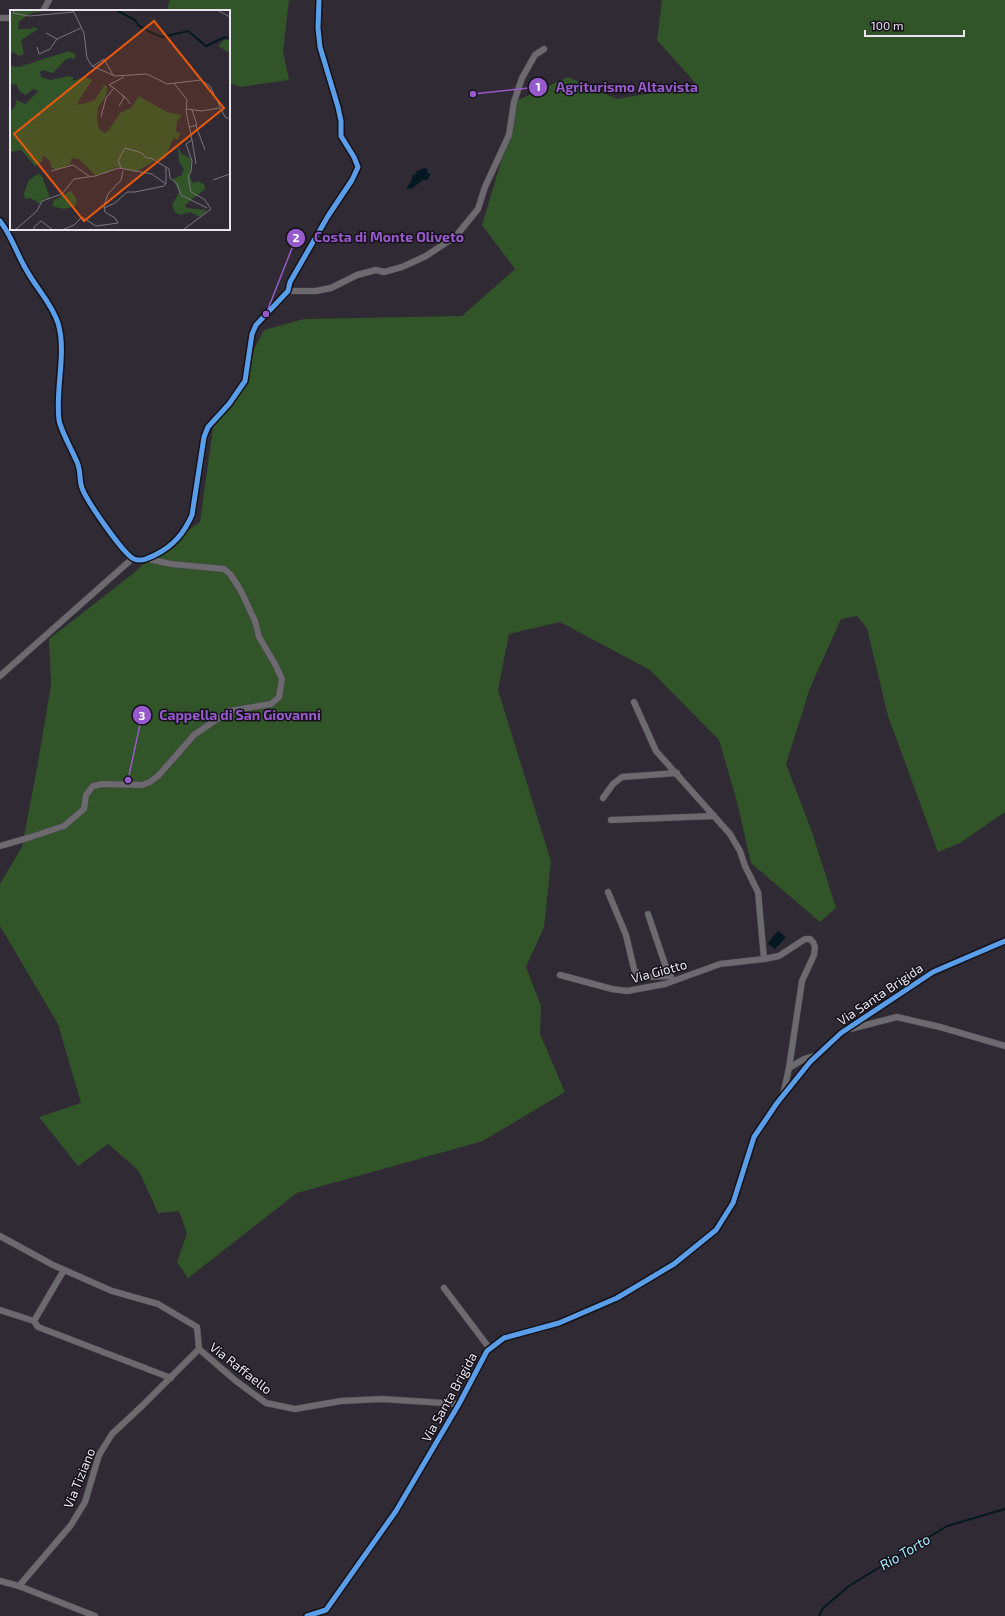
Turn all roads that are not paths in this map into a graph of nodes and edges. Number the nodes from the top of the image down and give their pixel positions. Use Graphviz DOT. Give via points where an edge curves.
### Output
graph roads {
  1 [pos="49,0"];
  2 [pos="319,0"];
  3 [pos="44,10"];
  4 [pos="544,49"];
  5 [pos="0,221"];
  6 [pos="288,291"];
  7 [pos="132,558"];
  8 [pos="148,559"];
  9 [pos="0,676"];
  10 [pos="634,702"];
  11 [pos="677,773"];
  12 [pos="603,798"];
  13 [pos="714,816"];
  14 [pos="611,820"];
  15 [pos="0,846"];
  16 [pos="608,892"];
  17 [pos="648,914"];
  18 [pos="1005,941"];
  19 [pos="764,959"];
  20 [pos="560,974"];
  21 [pos="669,976"];
  22 [pos="676,980"];
  23 [pos="846,1030"];
  24 [pos="1005,1046"];
  25 [pos="818,1055"];
  26 [pos="789,1068"];
  27 [pos="782,1097"];
  28 [pos="0,1236"];
  29 [pos="64,1270"];
  30 [pos="444,1288"];
  31 [pos="0,1310"];
  32 [pos="34,1321"];
  33 [pos="490,1349"];
  34 [pos="199,1350"];
  35 [pos="171,1378"];
  36 [pos="459,1404"];
  37 [pos="0,1581"];
  38 [pos="19,1586"];
  39 [pos="95,1616"];
  40 [pos="307,1616"];
  1 -- 3 [label="street"];
  2 -- 6 [label="street" via="320,47 338,107 342,136 358,167 290,282"];
  4 -- 6 [label="street" via="535,55 522,78 514,102 509,135 485,187 478,209 456,236 426,256 402,267 384,272 376,270 363,273 331,288"];
  5 -- 7 [label="street" via="58,323 61,338 59,421 78,464 82,489 101,520"];
  6 -- 8 [label="street" via="256,326 252,334 245,381 208,427 188,525 176,542"];
  7 -- 8 [label="street"];
  7 -- 9 [label="street"];
  8 -- 15 [label="street" via="178,565 224,569 230,574 240,589 255,621 259,637 282,679 280,697 271,704 230,711 194,735 150,782 142,785 93,786 86,795 84,809 64,826"];
  10 -- 11 [label="street" via="656,751"];
  11 -- 12 [label="street" via="622,777"];
  11 -- 13 [label="street"];
  13 -- 14 [label="street"];
  13 -- 19 [label="street" via="730,834 740,851 758,892"];
  16 -- 21 [label="street" via="626,935 634,969 639,976"];
  17 -- 21 [label="street"];
  18 -- 23 [label="street, Via Santa Brigida" via="934,972"];
  19 -- 22 [label="street, Via Giotto" via="720,964"];
  19 -- 26 [label="street, Via Giotto" via="779,956 806,939 810,939 815,947 802,981"];
  20 -- 22 [label="street, Via Giotto" via="612,990 627,991"];
  21 -- 22 [label="street"];
  23 -- 24 [label="street, Via Santa Brigida" via="897,1017"];
  23 -- 25 [label="street, Via Santa Brigida"];
  25 -- 26 [label="street" via="804,1059"];
  25 -- 27 [label="street, Via Santa Brigida"];
  26 -- 27 [label="street"];
  27 -- 33 [label="street, Via Santa Brigida" via="754,1137 733,1203 716,1230 674,1264 617,1298 559,1323 504,1338"];
  28 -- 29 [label="street, Via Raffaello"];
  29 -- 32 [label="street"];
  29 -- 34 [label="street, Via Raffaello" via="112,1291 158,1304 197,1327"];
  30 -- 33 [label="street"];
  31 -- 32 [label="street"];
  32 -- 35 [label="street" via="38,1327"];
  33 -- 36 [label="street, Via Santa Brigida"];
  34 -- 35 [label="street, Via Tiziano"];
  34 -- 36 [label="street, Via Raffaello" via="266,1403 295,1409 341,1401 382,1399"];
  35 -- 38 [label="street, Via Tiziano" via="112,1434 99,1455 85,1502 72,1525"];
  36 -- 40 [label="street, Via Santa Brigida" via="396,1511 331,1604 326,1610"];
  37 -- 38 [label="street"];
  38 -- 39 [label="street"];
}
